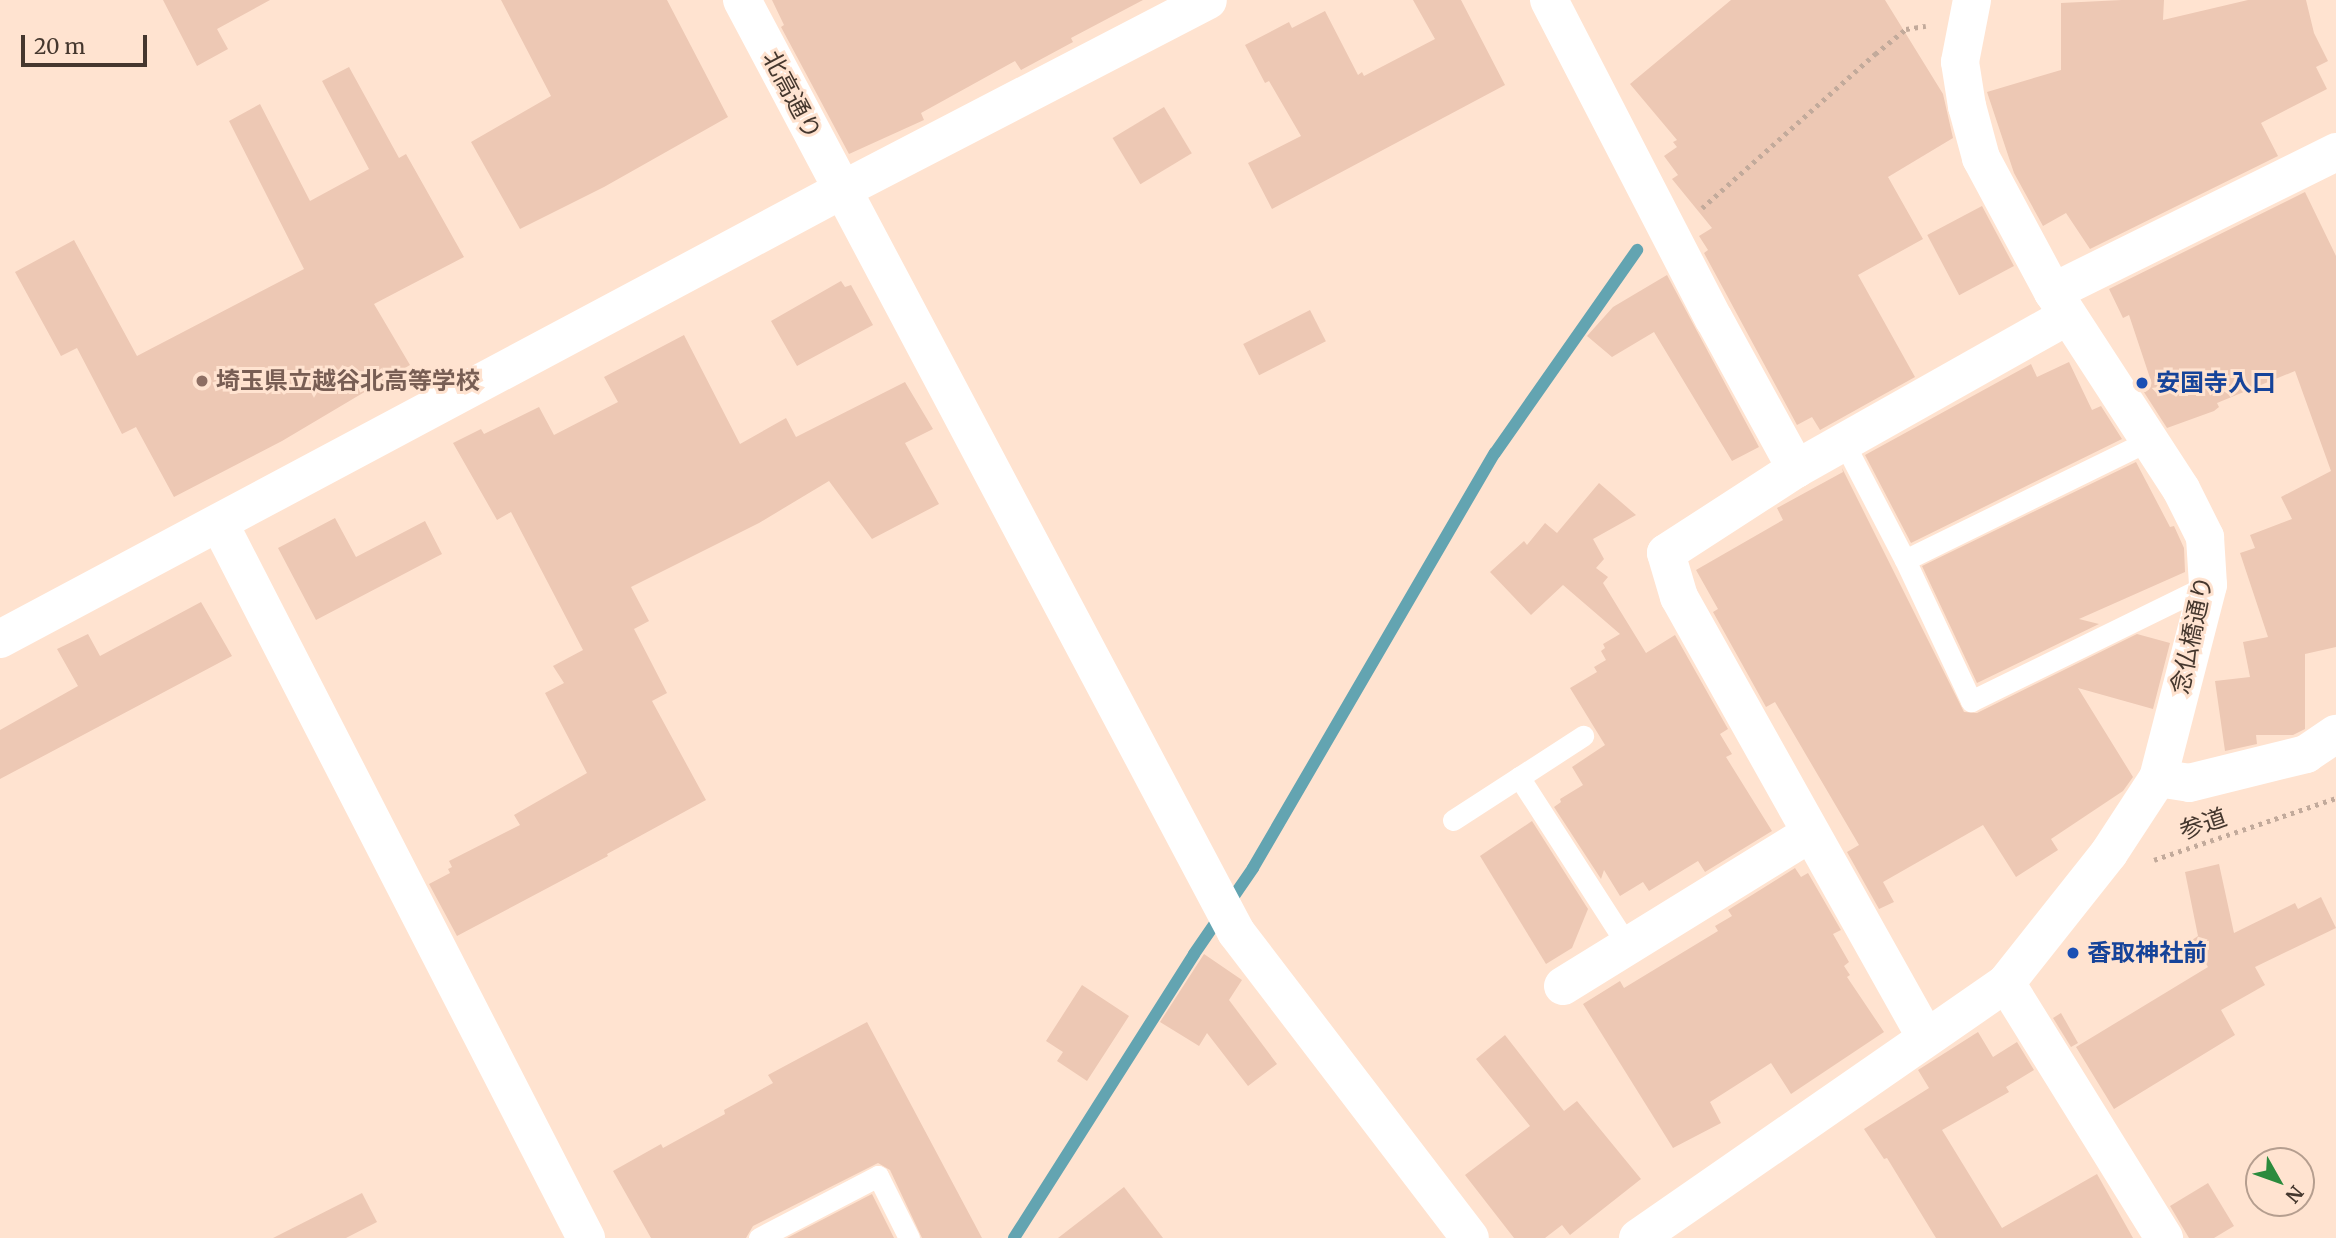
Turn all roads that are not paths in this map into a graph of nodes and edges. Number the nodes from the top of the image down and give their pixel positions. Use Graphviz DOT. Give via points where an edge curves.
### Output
graph roads {
  1 [pos="742,0"];
  2 [pos="1208,0"];
  3 [pos="1549,0"];
  4 [pos="1968,17"];
  5 [pos="2336,152"];
  6 [pos="842,190"];
  7 [pos="2060,304"];
  8 [pos="2150,440"];
  9 [pos="1844,443"];
  10 [pos="1796,469"];
  11 [pos="219,523"];
  12 [pos="1905,560"];
  13 [pos="2208,585"];
  14 [pos="0,639"];
  15 [pos="2336,734"];
  16 [pos="1583,736"];
  17 [pos="1519,777"];
  18 [pos="2158,778"];
  19 [pos="1453,820"];
  20 [pos="1809,834"];
  21 [pos="1628,946"];
  22 [pos="2006,983"];
  23 [pos="1563,986"];
  24 [pos="1925,1036"];
  25 [pos="586,1238"];
  26 [pos="759,1238"];
  27 [pos="909,1238"];
  28 [pos="1470,1238"];
  29 [pos="1638,1238"];
  30 [pos="2164,1238"];
  1 -- 6 [label="street, 北高通り"];
  2 -- 6 [label="street"];
  3 -- 10 [label="street"];
  4 -- 7 [label="street, 念仏橋通り" via="1960,62 1980,158"];
  5 -- 7 [label="street"];
  6 -- 11 [label="street"];
  6 -- 28 [label="street, 北高通り" via="1236,932"];
  7 -- 8 [label="street, 念仏橋通り"];
  7 -- 9 [label="street"];
  8 -- 12 [label="lane"];
  8 -- 13 [label="street, 念仏橋通り" via="2206,537"];
  9 -- 10 [label="street"];
  9 -- 12 [label="lane"];
  10 -- 20 [label="street" via="1666,553 1679,597"];
  11 -- 14 [label="street"];
  11 -- 25 [label="street"];
  12 -- 13 [label="lane" via="1971,701"];
  13 -- 18 [label="street, 念仏橋通り"];
  15 -- 18 [label="street" via="2306,754 2189,783"];
  16 -- 17 [label="lane"];
  17 -- 19 [label="lane"];
  17 -- 21 [label="lane"];
  18 -- 22 [label="street, 念仏橋通り" via="2109,853"];
  20 -- 21 [label="street"];
  20 -- 24 [label="street"];
  21 -- 23 [label="street"];
  22 -- 24 [label="street, 念仏橋通り"];
  22 -- 30 [label="street"];
  24 -- 29 [label="street, 念仏橋通り"];
  26 -- 27 [label="lane" via="878,1176"];
}
